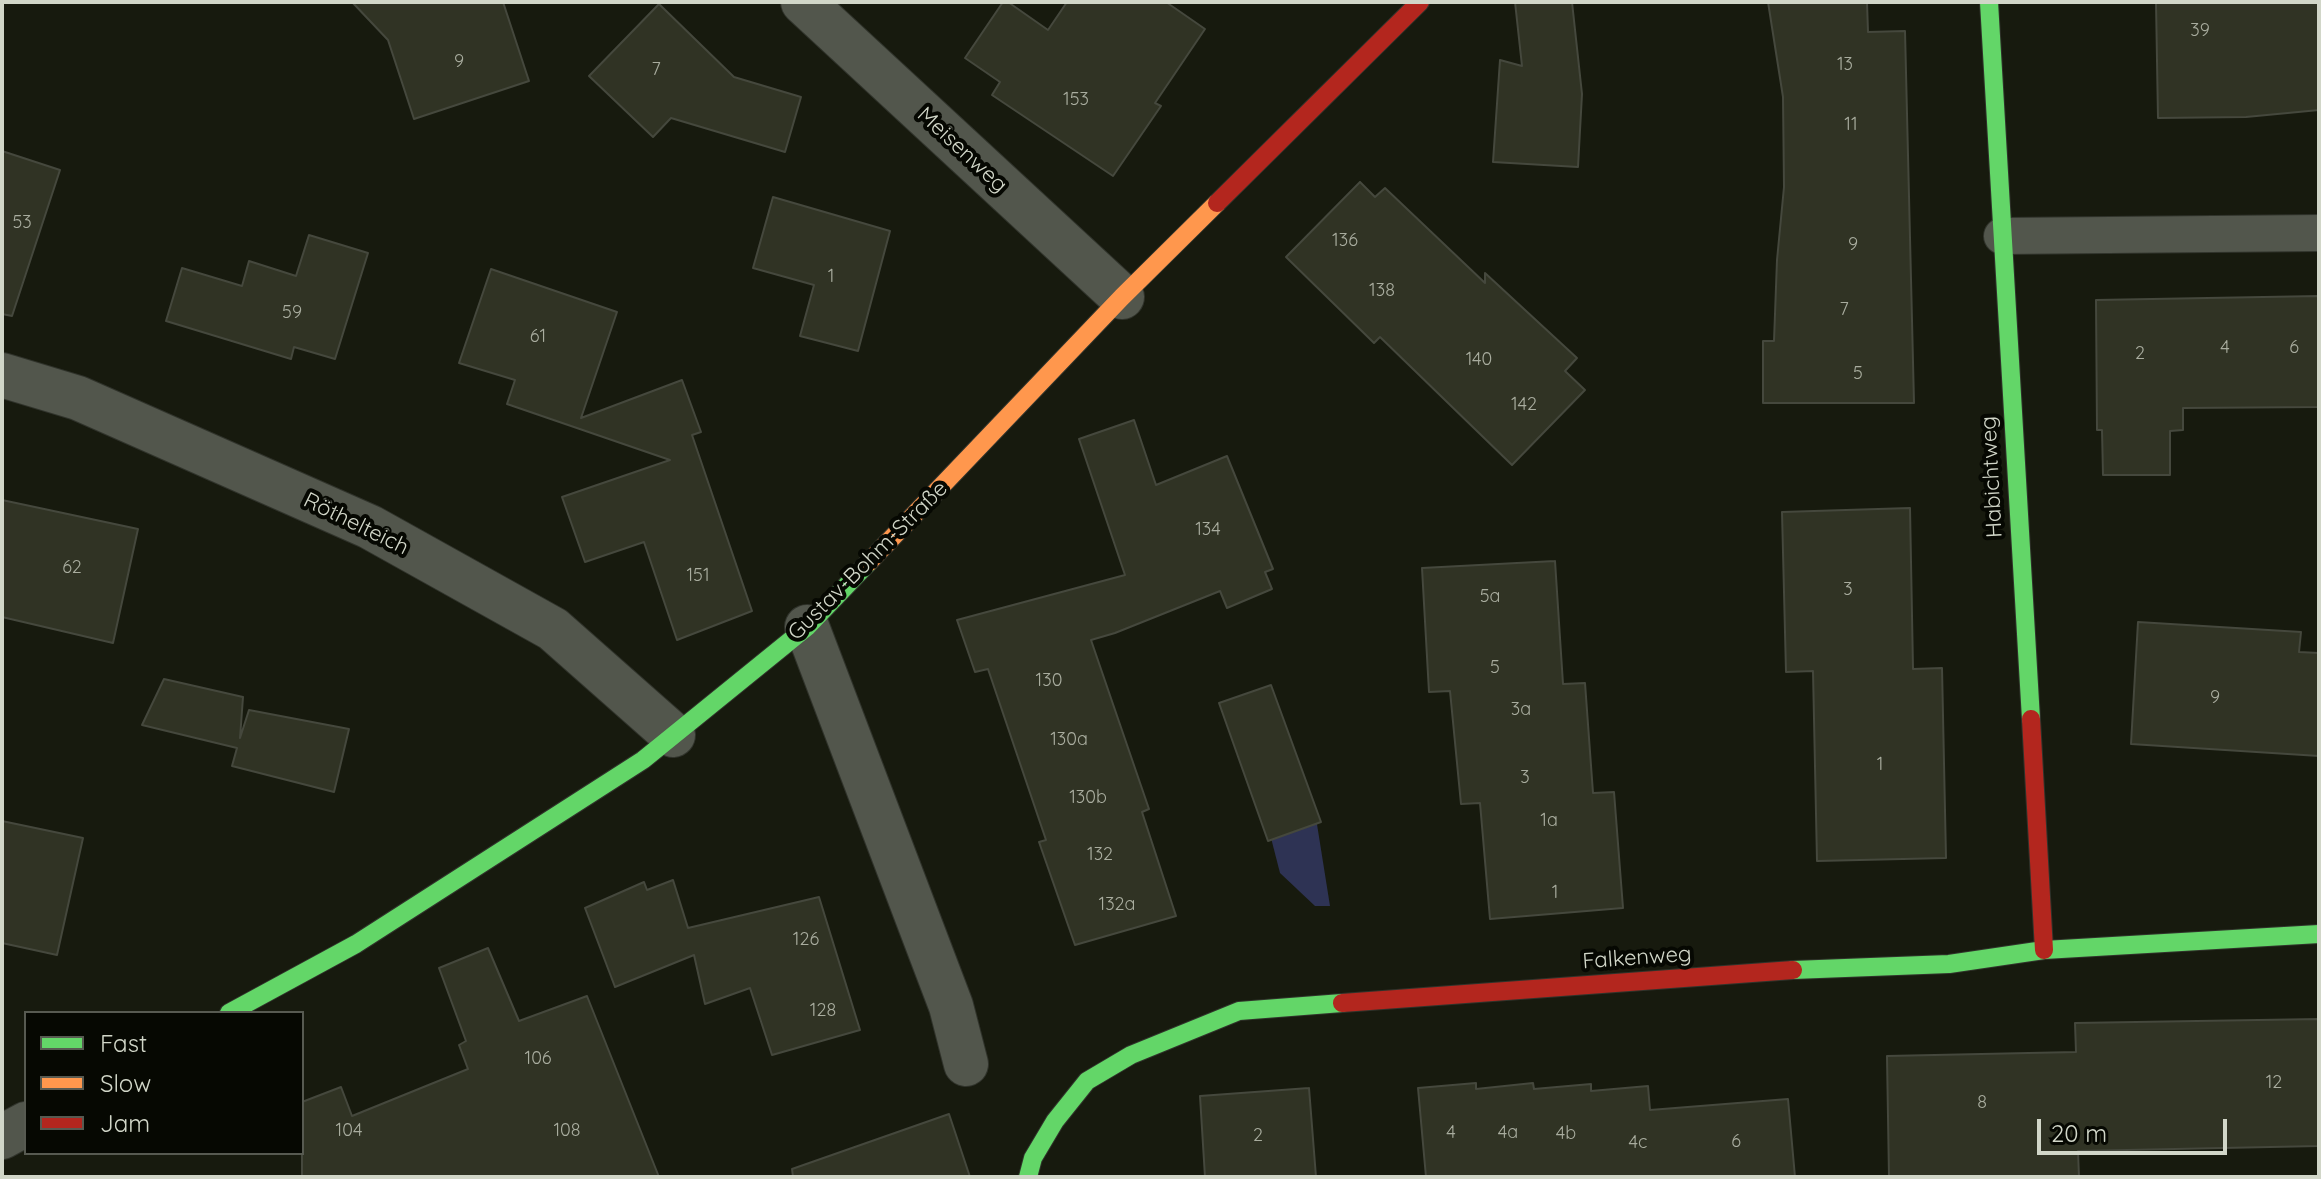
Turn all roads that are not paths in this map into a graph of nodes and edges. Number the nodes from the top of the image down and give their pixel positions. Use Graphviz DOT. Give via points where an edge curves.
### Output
graph roads {
  1 [pos="803,2"];
  2 [pos="1420,2"];
  3 [pos="1989,2"];
  4 [pos="2319,233"];
  5 [pos="2002,236"];
  6 [pos="1122,297"];
  7 [pos="2,375"];
  8 [pos="807,627"];
  9 [pos="673,735"];
  10 [pos="2319,934"];
  11 [pos="2044,950"];
  12 [pos="233,1011"];
  13 [pos="966,1064"];
  14 [pos="24,1125"];
  15 [pos="2,1137"];
  16 [pos="1028,1177"];
  1 -- 6 [label="street, Meisenweg"];
  2 -- 6 [label="street, Gustav-Bohm-Straße"];
  3 -- 5 [label="street, Habichtweg"];
  4 -- 5 [label="lane"];
  5 -- 11 [label="street, Habichtweg"];
  6 -- 8 [label="street, Gustav-Bohm-Straße"];
  7 -- 9 [label="street, Röthelteich" via="78,398 370,527 553,629"];
  8 -- 9 [label="street, Gustav-Bohm-Straße"];
  8 -- 13 [label="street" via="951,1006"];
  9 -- 12 [label="street, Gustav-Bohm-Straße" via="643,760 356,944"];
  10 -- 11 [label="street, Falkenweg"];
  11 -- 16 [label="street, Falkenweg" via="1949,964 1851,966 1239,1011 1131,1055 1087,1081 1055,1121"];
  14 -- 15 [label="street"];
}
